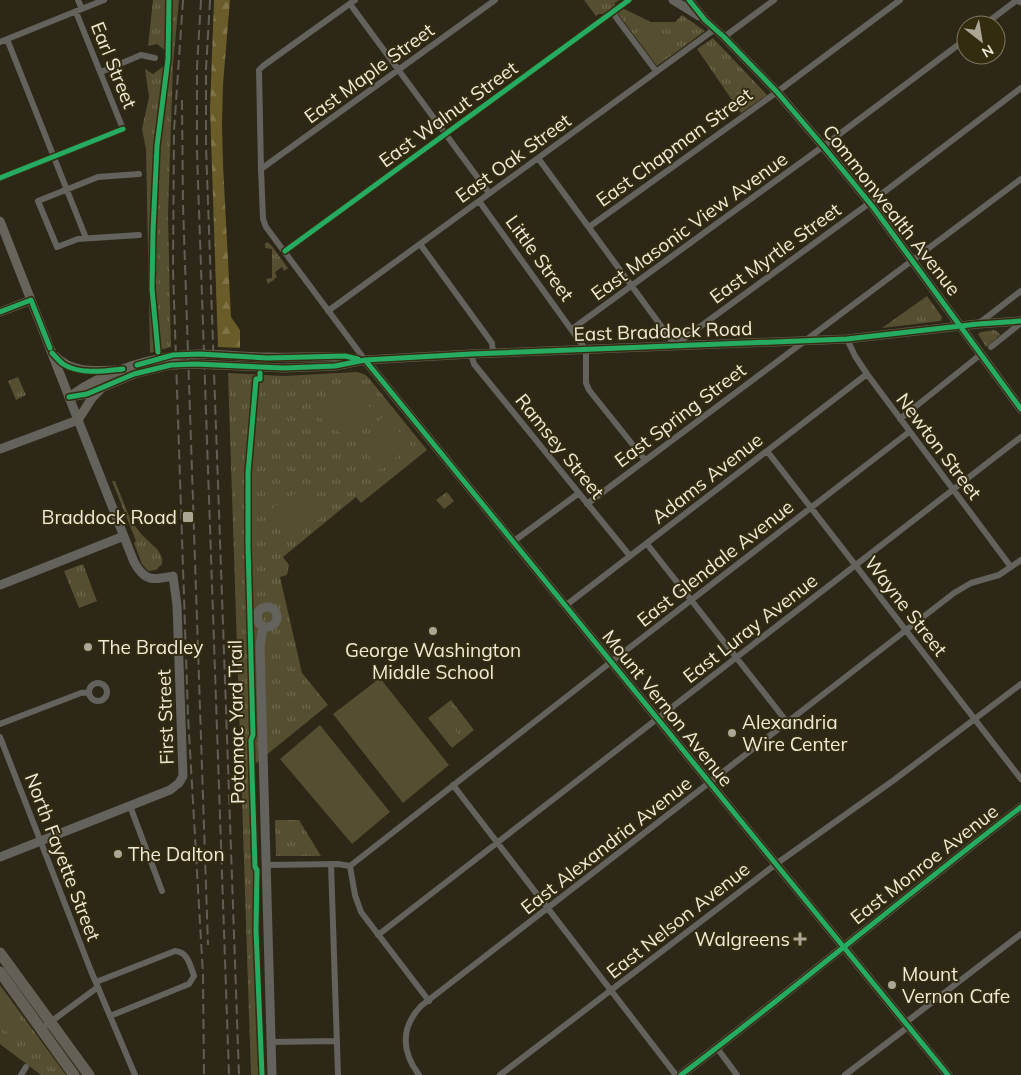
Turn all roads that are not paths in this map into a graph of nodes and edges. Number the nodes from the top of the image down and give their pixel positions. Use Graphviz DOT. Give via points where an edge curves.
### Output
graph roads {
  1 [pos="78,0"];
  2 [pos="104,0"];
  3 [pos="495,0"];
  4 [pos="629,0"];
  5 [pos="673,0"];
  6 [pos="689,0"];
  7 [pos="774,0"];
  8 [pos="900,0"];
  9 [pos="1019,0"];
  10 [pos="352,2"];
  11 [pos="79,10"];
  12 [pos="612,12"];
  13 [pos="998,15"];
  14 [pos="705,20"];
  15 [pos="716,29"];
  16 [pos="724,36"];
  17 [pos="7,39"];
  18 [pos="0,42"];
  19 [pos="956,47"];
  20 [pos="154,58"];
  21 [pos="398,70"];
  22 [pos="656,71"];
  23 [pos="101,72"];
  24 [pos="1021,88"];
  25 [pos="777,92"];
  26 [pos="445,135"];
  27 [pos="824,146"];
  28 [pos="54,156"];
  29 [pos="538,158"];
  30 [pos="260,169"];
  31 [pos="139,174"];
  32 [pos="0,178"];
  33 [pos="1021,179"];
  34 [pos="66,189"];
  35 [pos="489,193"];
  36 [pos="479,201"];
  37 [pos="869,203"];
  38 [pos="0,222"];
  39 [pos="590,227"];
  40 [pos="140,235"];
  41 [pos="86,238"];
  42 [pos="420,244"];
  43 [pos="285,251"];
  44 [pos="912,261"];
  45 [pos="632,286"];
  46 [pos="1021,291"];
  47 [pos="31,300"];
  48 [pos="328,311"];
  49 [pos="0,312"];
  50 [pos="1021,322"];
  51 [pos="978,324"];
  52 [pos="961,326"];
  53 [pos="572,329"];
  54 [pos="847,339"];
  55 [pos="803,341"];
  56 [pos="675,345"];
  57 [pos="991,347"];
  58 [pos="586,350"];
  59 [pos="52,353"];
  60 [pos="493,353"];
  61 [pos="471,354"];
  62 [pos="980,355"];
  63 [pos="365,360"];
  64 [pos="123,370"];
  65 [pos="867,374"];
  66 [pos="105,385"];
  67 [pos="69,397"];
  68 [pos="1021,409"];
  69 [pos="900,419"];
  70 [pos="78,420"];
  71 [pos="910,432"];
  72 [pos="1021,437"];
  73 [pos="0,449"];
  74 [pos="767,451"];
  75 [pos="645,460"];
  76 [pos="953,489"];
  77 [pos="579,493"];
  78 [pos="587,504"];
  79 [pos="810,508"];
  80 [pos="124,536"];
  81 [pos="514,542"];
  82 [pos="647,544"];
  83 [pos="630,556"];
  84 [pos="1021,560"];
  85 [pos="855,565"];
  86 [pos="1011,567"];
  87 [pos="0,585"];
  88 [pos="691,600"];
  89 [pos="565,606"];
  90 [pos="263,627"];
  91 [pos="906,630"];
  92 [pos="736,658"];
  93 [pos="611,662"];
  94 [pos="1021,684"];
  95 [pos="89,692"];
  96 [pos="658,719"];
  97 [pos="974,719"];
  98 [pos="787,722"];
  99 [pos="0,724"];
  100 [pos="0,737"];
  101 [pos="1021,779"];
  102 [pos="710,783"];
  103 [pos="453,785"];
  104 [pos="130,806"];
  105 [pos="1021,807"];
  106 [pos="41,841"];
  107 [pos="498,843"];
  108 [pos="0,857"];
  109 [pos="331,864"];
  110 [pos="776,864"];
  111 [pos="265,866"];
  112 [pos="350,869"];
  113 [pos="162,891"];
  114 [pos="549,909"];
  115 [pos="1021,934"];
  116 [pos="378,936"];
  117 [pos="843,946"];
  118 [pos="0,953"];
  119 [pos="0,972"];
  120 [pos="97,985"];
  121 [pos="612,990"];
  122 [pos="429,1000"];
  123 [pos="110,1016"];
  124 [pos="907,1025"];
  125 [pos="46,1026"];
  126 [pos="337,1041"];
  127 [pos="271,1042"];
  128 [pos="717,1048"];
  129 [pos="26,1067"];
  130 [pos="21,1075"];
  131 [pos="74,1075"];
  132 [pos="89,1075"];
  133 [pos="135,1075"];
  134 [pos="272,1075"];
  135 [pos="338,1075"];
  136 [pos="419,1075"];
  137 [pos="500,1075"];
  138 [pos="676,1075"];
  139 [pos="681,1075"];
  140 [pos="737,1075"];
  141 [pos="845,1075"];
  142 [pos="948,1075"];
  1 -- 11 [label="street, Earl Street"];
  2 -- 11 [label="street"];
  3 -- 21 [label="street, East Maple Street"];
  4 -- 12 [label="street, East Walnut Street"];
  5 -- 14 [label="street, Commonwealth Avenue"];
  6 -- 14 [label="street, Commonwealth Avenue"];
  7 -- 16 [label="street"];
  8 -- 25 [label="street, East Chapman Street"];
  9 -- 13 [label="street"];
  10 -- 21 [label="street"];
  10 -- 30 [label="street, Mount Vernon Avenue" via="259,70"];
  11 -- 17 [label="street"];
  11 -- 23 [label="street, Earl Street"];
  12 -- 22 [label="street"];
  12 -- 26 [label="street, East Walnut Street"];
  14 -- 15 [label="street, Commonwealth Avenue"];
  15 -- 16 [label="street, Commonwealth Avenue"];
  15 -- 22 [label="street, East Oak Street"];
  16 -- 25 [label="street, Commonwealth Avenue"];
  17 -- 18 [label="street"];
  17 -- 28 [label="street"];
  19 -- 27 [label="street, East Masonic View Avenue"];
  20 -- 23 [label="street" via="141,55"];
  21 -- 26 [label="street"];
  21 -- 30 [label="street, East Maple Street"];
  22 -- 29 [label="street, East Oak Street"];
  23 -- 28 [label="street, Earl Street" via="123,129"];
  24 -- 37 [label="street, East Myrtle Street"];
  25 -- 27 [label="street, Commonwealth Avenue"];
  25 -- 39 [label="street, East Chapman Street"];
  26 -- 35 [label="street"];
  26 -- 43 [label="street, East Walnut Street"];
  27 -- 37 [label="street, Commonwealth Avenue"];
  27 -- 45 [label="street, East Masonic View Avenue"];
  28 -- 32 [label="street"];
  28 -- 34 [label="street"];
  29 -- 35 [label="street, East Oak Street"];
  29 -- 39 [label="street"];
  30 -- 43 [label="street, Mount Vernon Avenue" via="266,227"];
  31 -- 34 [label="street" via="98,177"];
  33 -- 44 [label="street, East Spring Street"];
  34 -- 41 [label="street"];
  34 -- 41 [label="street" via="38,201 57,247"];
  35 -- 36 [label="street, East Oak Street"];
  36 -- 42 [label="street, East Oak Street"];
  36 -- 53 [label="street, Little Street"];
  37 -- 44 [label="street, Commonwealth Avenue"];
  37 -- 56 [label="street, East Myrtle Street"];
  38 -- 47 [label="main road"];
  39 -- 45 [label="street"];
  40 -- 41 [label="street"];
  42 -- 48 [label="street, East Oak Street"];
  42 -- 60 [label="street" via="492,343"];
  43 -- 48 [label="street, Mount Vernon Avenue"];
  44 -- 52 [label="street, Commonwealth Avenue"];
  44 -- 55 [label="street, East Spring Street"];
  45 -- 53 [label="street, East Masonic View Avenue"];
  45 -- 56 [label="street"];
  46 -- 51 [label="street"];
  47 -- 49 [label="main road"];
  47 -- 59 [label="main road"];
  48 -- 63 [label="street, Mount Vernon Avenue"];
  50 -- 51 [label="main road, East Braddock Road"];
  50 -- 57 [label="street"];
  51 -- 52 [label="main road, East Braddock Road"];
  52 -- 54 [label="main road, East Braddock Road"];
  52 -- 62 [label="street, Commonwealth Avenue"];
  53 -- 58 [label="street, Little Street"];
  54 -- 55 [label="main road, East Braddock Road"];
  54 -- 65 [label="street, Newton Street"];
  55 -- 56 [label="main road, East Braddock Road"];
  55 -- 75 [label="street, East Spring Street"];
  56 -- 58 [label="main road, East Braddock Road"];
  58 -- 60 [label="main road, East Braddock Road"];
  58 -- 75 [label="street" via="589,390"];
  59 -- 64 [label="main road" via="63,364 75,369"];
  59 -- 67 [label="main road"];
  60 -- 61 [label="main road, East Braddock Road"];
  61 -- 63 [label="main road, East Braddock Road"];
  61 -- 77 [label="street, Ramsey Street" via="474,364"];
  62 -- 68 [label="street, Commonwealth Avenue"];
  62 -- 69 [label="street"];
  63 -- 64 [label="main road, East Braddock Road" via="345,356 268,358 199,354 165,357"];
  63 -- 66 [label="main road, East Braddock Road" via="334,366 284,368 171,365"];
  63 -- 81 [label="main road, Mount Vernon Avenue"];
  64 -- 67 [label="main road, East Braddock Road"];
  65 -- 69 [label="street, Newton Street"];
  65 -- 74 [label="street, Adams Avenue"];
  66 -- 67 [label="main road, East Braddock Road" via="87,394"];
  66 -- 70 [label="main road"];
  67 -- 70 [label="street"];
  69 -- 71 [label="street, Newton Street"];
  70 -- 73 [label="street"];
  70 -- 80 [label="street"];
  71 -- 76 [label="street, Newton Street"];
  71 -- 79 [label="street, East Glendale Avenue"];
  72 -- 76 [label="street, East Luray Avenue"];
  74 -- 79 [label="street, Wayne Street"];
  74 -- 82 [label="street, Adams Avenue"];
  75 -- 78 [label="street, East Spring Street"];
  76 -- 85 [label="street, East Luray Avenue"];
  76 -- 86 [label="street, Newton Street"];
  77 -- 78 [label="street, Ramsey Street"];
  77 -- 81 [label="street"];
  78 -- 83 [label="street, Ramsey Street"];
  79 -- 85 [label="street, Wayne Street"];
  79 -- 88 [label="street, East Glendale Avenue"];
  80 -- 87 [label="street"];
  80 -- 104 [label="street, First Street" via="142,574 153,579 173,576 177,605 183,776 172,788"];
  81 -- 89 [label="main road, Mount Vernon Avenue"];
  82 -- 83 [label="street, Adams Avenue"];
  82 -- 88 [label="street"];
  83 -- 89 [label="street, Adams Avenue"];
  84 -- 86 [label="street, East Alexandria Avenue"];
  85 -- 91 [label="street, Wayne Street"];
  85 -- 92 [label="street, East Luray Avenue"];
  86 -- 91 [label="street, East Alexandria Avenue" via="999,575 962,588"];
  88 -- 92 [label="street"];
  88 -- 93 [label="street, East Glendale Avenue"];
  89 -- 93 [label="main road, Mount Vernon Avenue"];
  90 -- 111 [label="street" via="260,645"];
  91 -- 97 [label="street, Wayne Street"];
  91 -- 98 [label="street, East Alexandria Avenue"];
  92 -- 96 [label="street, East Luray Avenue"];
  92 -- 98 [label="street"];
  93 -- 96 [label="main road, Mount Vernon Avenue"];
  93 -- 103 [label="street, East Glendale Avenue"];
  94 -- 97 [label="street, East Nelson Avenue"];
  95 -- 99 [label="street"];
  96 -- 102 [label="main road, Mount Vernon Avenue"];
  96 -- 107 [label="street, East Luray Avenue"];
  97 -- 101 [label="street, Wayne Street"];
  97 -- 110 [label="street, East Nelson Avenue"];
  98 -- 102 [label="street, East Alexandria Avenue"];
  100 -- 106 [label="street, North Fayette Street"];
  102 -- 110 [label="main road, Mount Vernon Avenue"];
  102 -- 114 [label="street, East Alexandria Avenue"];
  103 -- 107 [label="street"];
  103 -- 112 [label="street, East Glendale Avenue"];
  104 -- 106 [label="street, First Street"];
  104 -- 113 [label="street"];
  105 -- 117 [label="street, East Monroe Avenue"];
  106 -- 108 [label="street, First Street"];
  106 -- 120 [label="street, North Fayette Street"];
  107 -- 114 [label="street"];
  107 -- 116 [label="street, East Luray Avenue"];
  109 -- 111 [label="street"];
  109 -- 112 [label="street"];
  109 -- 126 [label="street"];
  110 -- 117 [label="main road, Mount Vernon Avenue"];
  110 -- 121 [label="street, East Nelson Avenue"];
  111 -- 127 [label="street"];
  112 -- 116 [label="street" via="358,907"];
  114 -- 121 [label="street"];
  114 -- 122 [label="street, East Alexandria Avenue"];
  115 -- 124 [label="street"];
  116 -- 122 [label="street"];
  117 -- 124 [label="main road, Mount Vernon Avenue"];
  117 -- 128 [label="street, East Monroe Avenue"];
  118 -- 125 [label="highway"];
  119 -- 125 [label="highway"];
  120 -- 123 [label="street, North Fayette Street"];
  120 -- 123 [label="street" via="175,951 186,955 194,976 190,984"];
  120 -- 125 [label="street"];
  121 -- 137 [label="street, East Nelson Avenue"];
  121 -- 138 [label="street"];
  122 -- 136 [label="street, East Alexandria Avenue" via="414,1015 406,1031 406,1050"];
  123 -- 133 [label="street, North Fayette Street"];
  124 -- 141 [label="street"];
  124 -- 142 [label="main road, Mount Vernon Avenue"];
  125 -- 131 [label="highway"];
  125 -- 132 [label="highway"];
  126 -- 127 [label="street"];
  126 -- 135 [label="street"];
  127 -- 134 [label="street"];
  128 -- 139 [label="street, East Monroe Avenue"];
  128 -- 140 [label="street"];
  129 -- 130 [label="street"];
}
